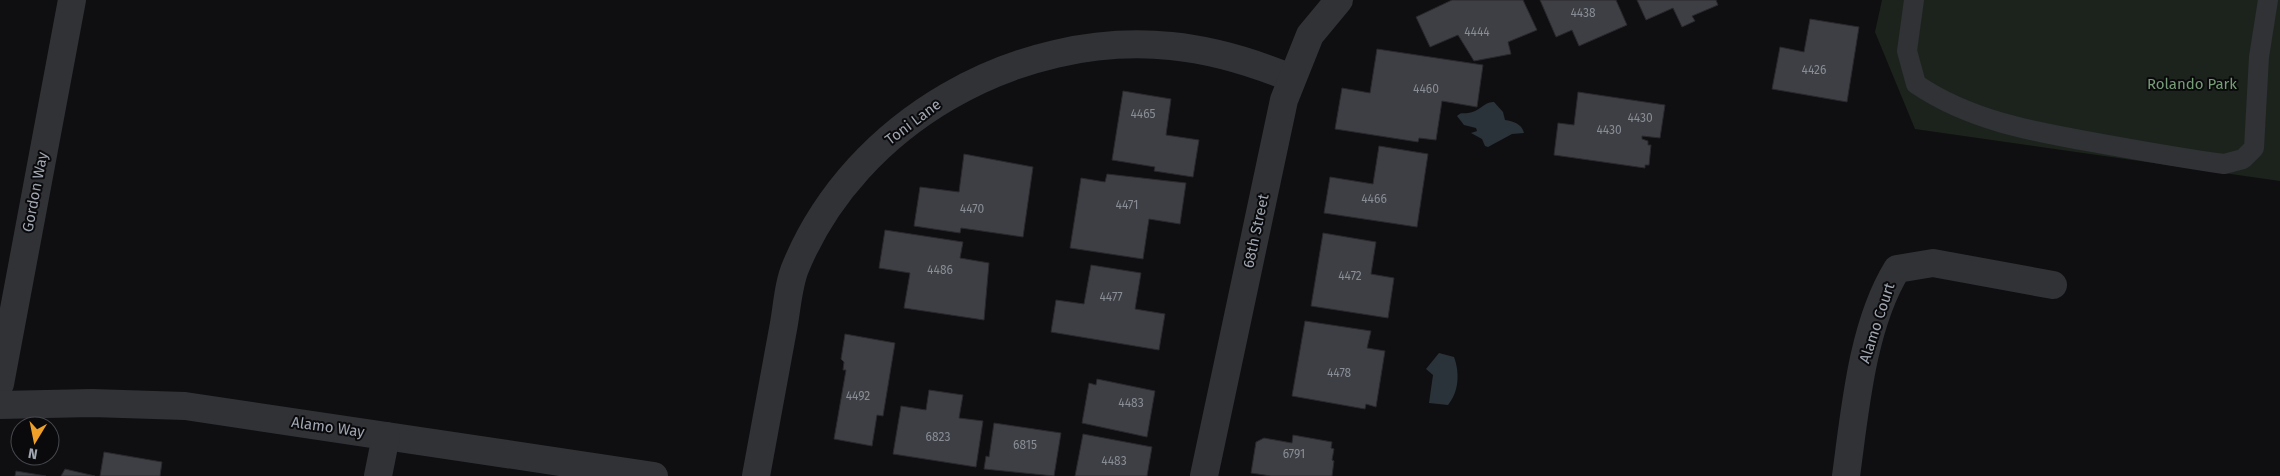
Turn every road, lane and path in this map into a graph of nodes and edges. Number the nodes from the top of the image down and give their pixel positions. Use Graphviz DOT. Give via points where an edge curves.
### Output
graph roads {
  1 [pos="72,0"];
  2 [pos="1339,0"];
  3 [pos="1914,0"];
  4 [pos="2268,0"];
  5 [pos="1291,78"];
  6 [pos="2053,285"];
  7 [pos="0,384"];
  8 [pos="0,405"];
  9 [pos="386,436"];
  10 [pos="378,476"];
  11 [pos="654,476"];
  12 [pos="756,476"];
  13 [pos="1204,476"];
  14 [pos="1846,476"];
  1 -- 7 [label="street, Gordon Way"];
  2 -- 5 [label="street, 68th Street" via="1310,35"];
  3 -- 4 [label="lane" via="1907,51 1916,84 1939,100 1994,122 2224,164 2243,159 2254,148 2259,57"];
  5 -- 12 [label="street, Toni Lane" via="1253,62 1212,52 1129,44 1087,48 1006,68 931,106 897,131 838,194 814,229 795,268"];
  5 -- 13 [label="street, 68th Street"];
  6 -- 14 [label="street, Alamo Court" via="1934,263 1897,268 1886,286 1863,362"];
  8 -- 9 [label="street, Alamo Way" via="186,406"];
  9 -- 10 [label="street"];
  9 -- 11 [label="street, Alamo Way"];
}
